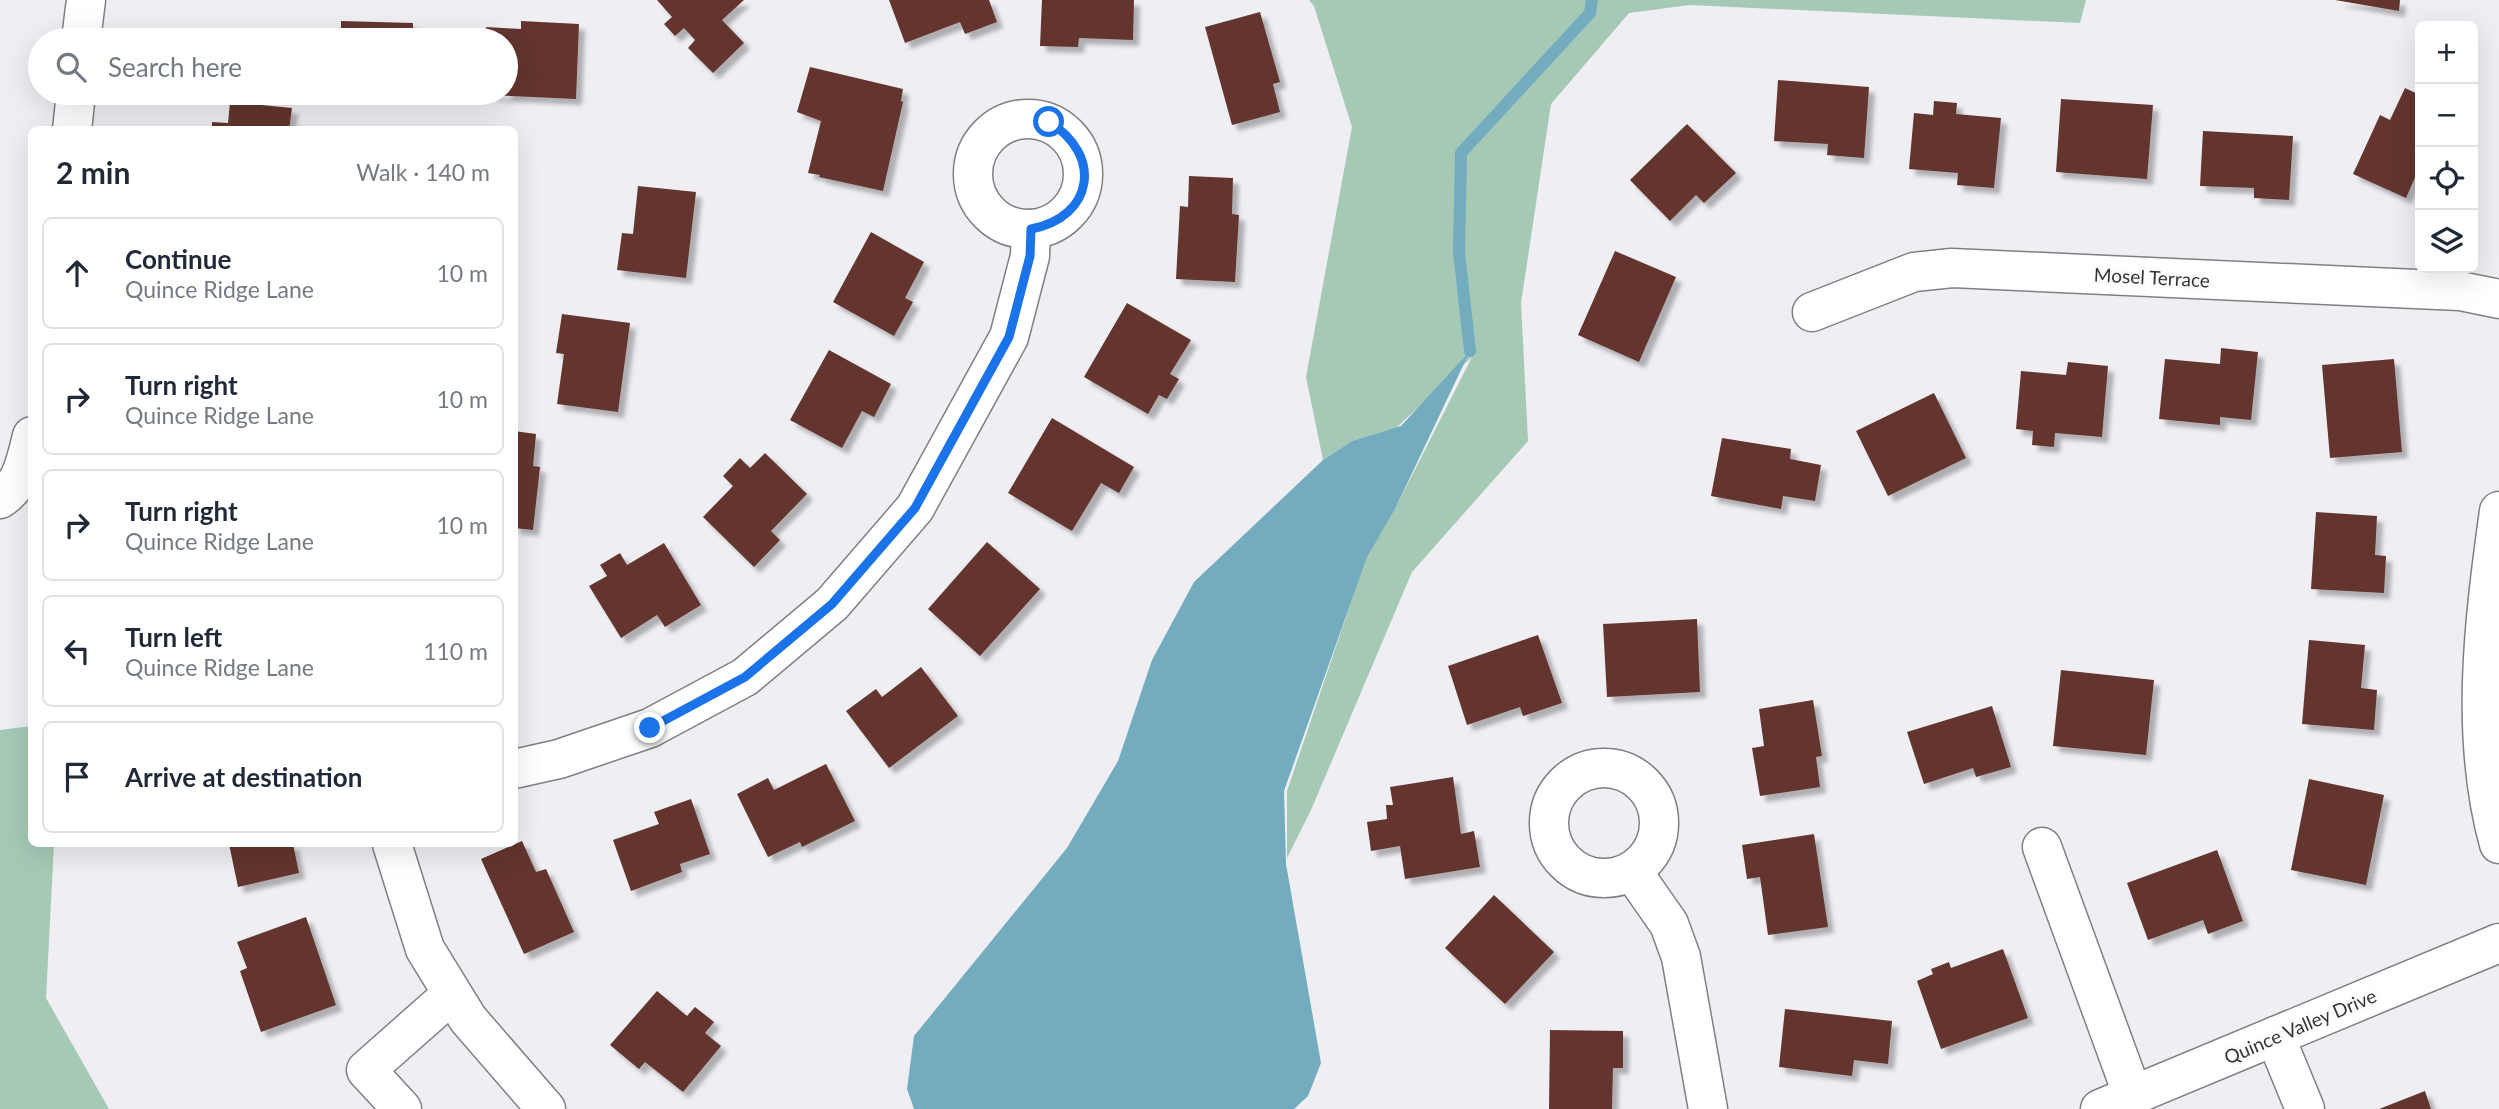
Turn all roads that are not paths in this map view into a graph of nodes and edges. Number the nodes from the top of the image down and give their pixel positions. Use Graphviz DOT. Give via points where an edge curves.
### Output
graph roads {
  1 [pos="86,0"];
  2 [pos="82,28"];
  3 [pos="75,105"];
  4 [pos="72,126"];
  5 [pos="1031,229"];
  6 [pos="2499,299"];
  7 [pos="1812,312"];
  8 [pos="2499,511"];
  9 [pos="518,768"];
  10 [pos="2499,844"];
  11 [pos="393,847"];
  12 [pos="2042,847"];
  13 [pos="1632,871"];
  14 [pos="2499,943"];
  15 [pos="452,994"];
  16 [pos="2275,1036"];
  17 [pos="2117,1102"];
  18 [pos="402,1109"];
  19 [pos="546,1109"];
  20 [pos="1708,1109"];
  21 [pos="2305,1109"];
  1 -- 2 [label="street"];
  3 -- 4 [label="street"];
  5 -- 9 [label="street" via="1030,256 1009,337 915,508 832,604 745,677 650,728"];
  6 -- 7 [label="street, Mosel Terrace" via="2460,291 1952,268 1914,272"];
  8 -- 10 [label="street" via="2480,710 2491,814"];
  11 -- 15 [label="street" via="425,950"];
  12 -- 17 [label="street"];
  13 -- 20 [label="street" via="1669,924 1681,957"];
  14 -- 16 [label="street, Quince Valley Drive"];
  15 -- 18 [label="street" via="366,1070"];
  15 -- 19 [label="street"];
  16 -- 17 [label="street, Quince Valley Drive"];
  16 -- 21 [label="street"];
}
